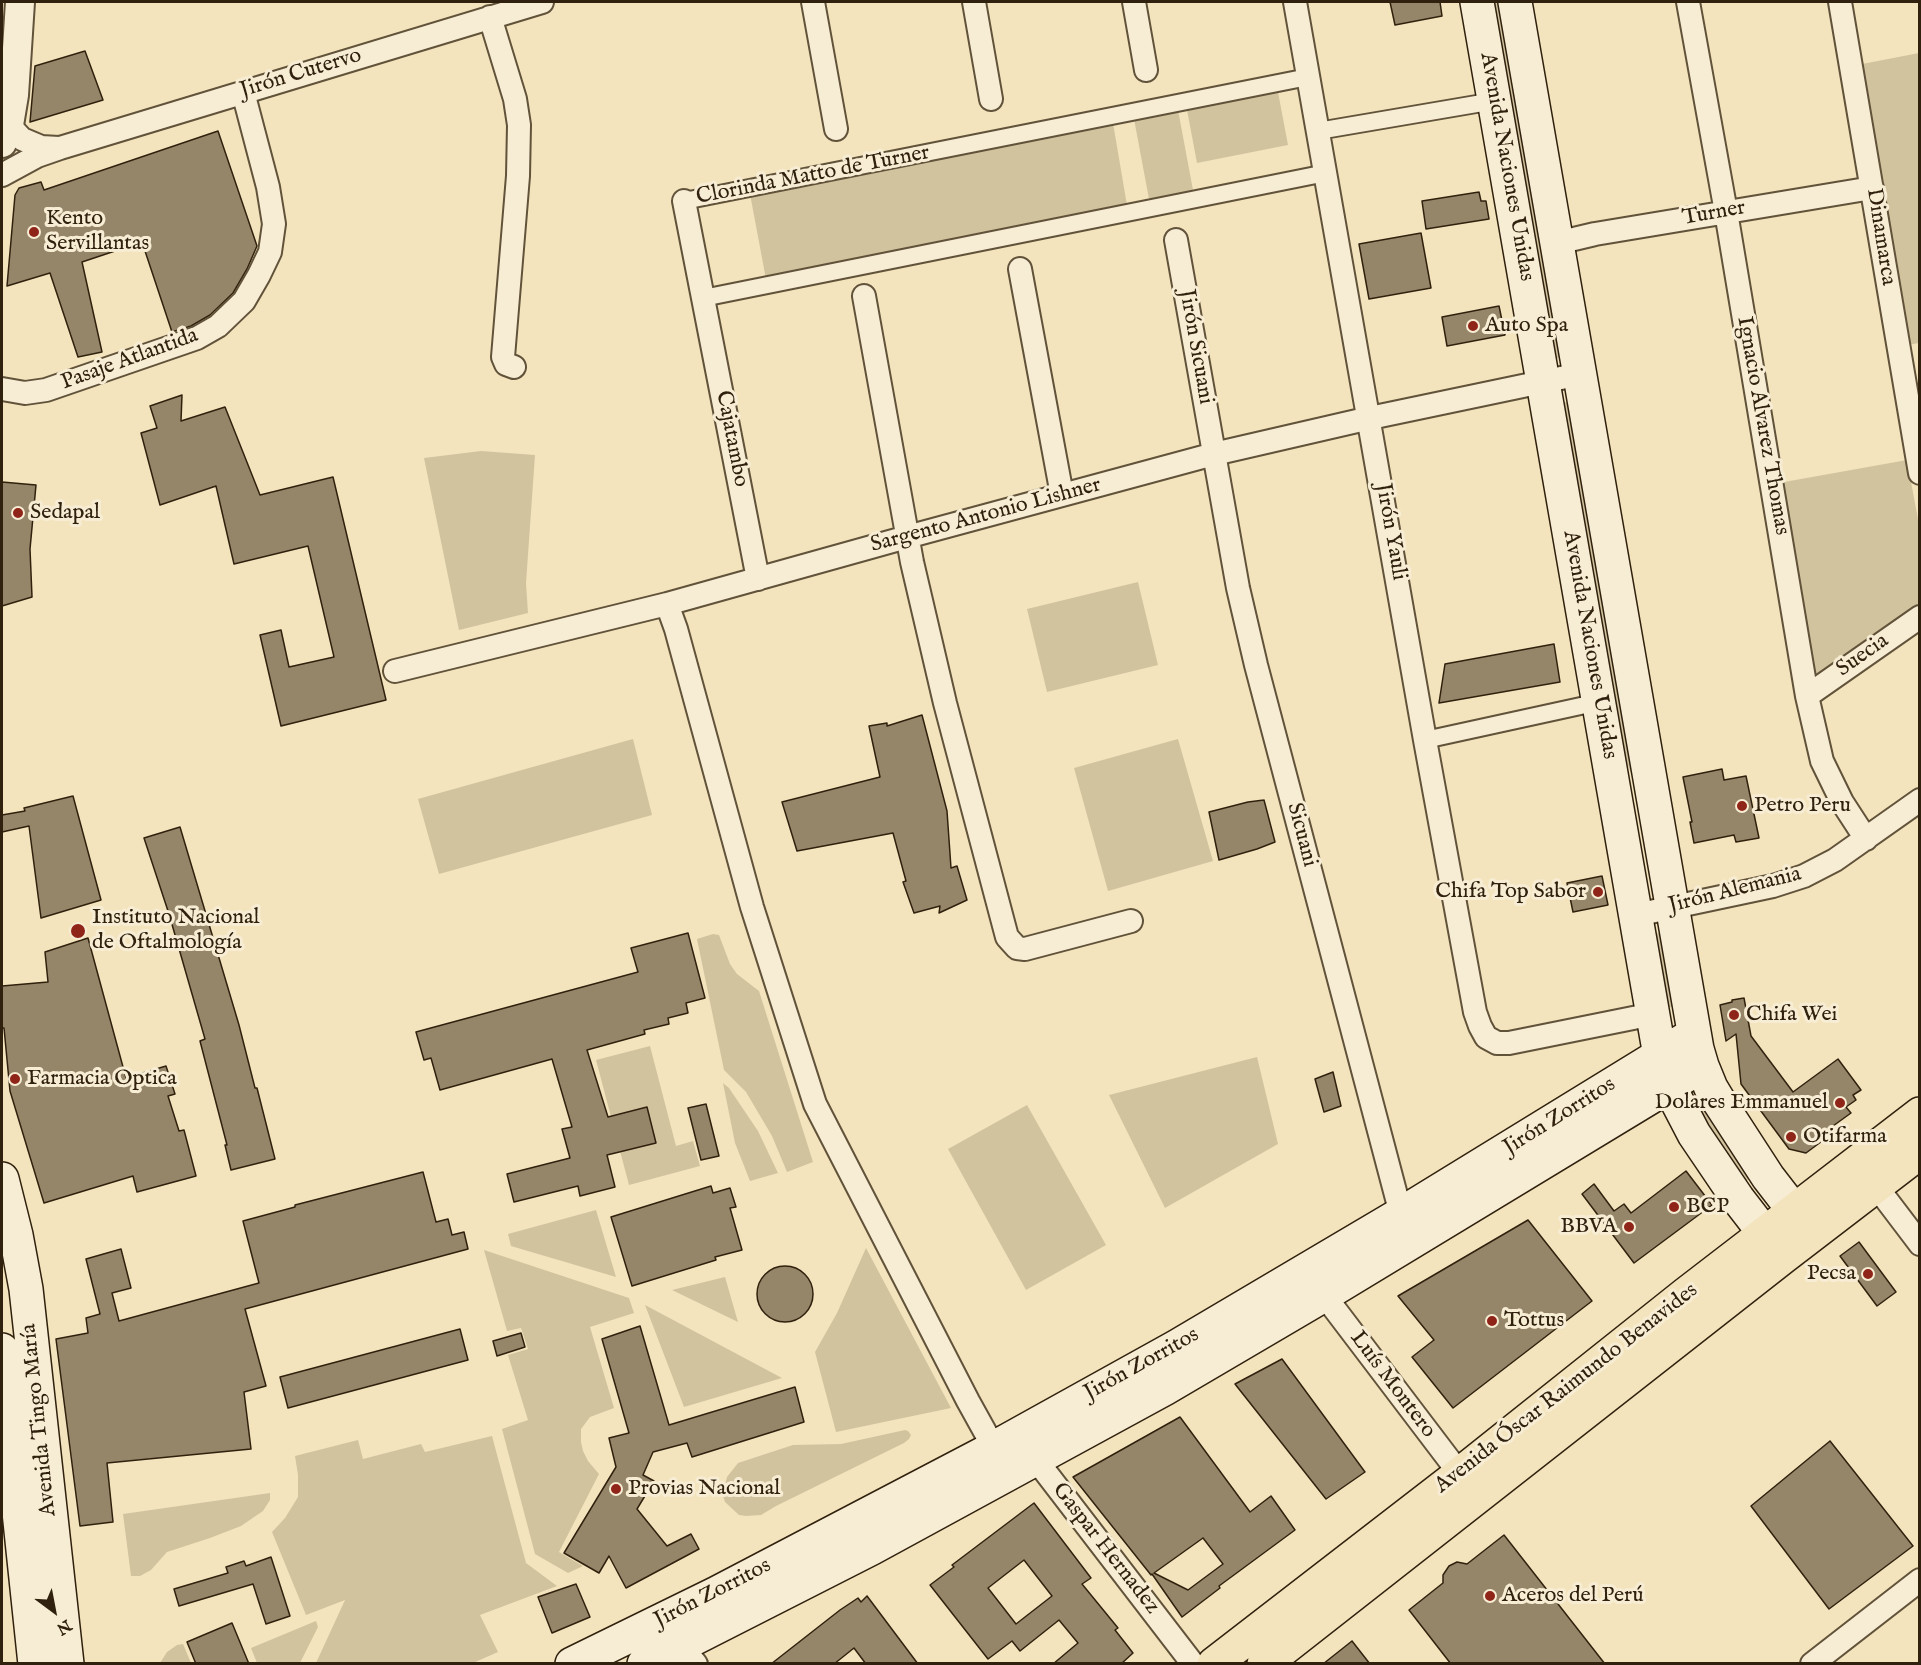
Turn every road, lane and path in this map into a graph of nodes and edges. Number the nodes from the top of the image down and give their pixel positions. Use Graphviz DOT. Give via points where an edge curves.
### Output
graph roads {
  1 [pos="20,2"];
  2 [pos="542,2"];
  3 [pos="813,2"];
  4 [pos="974,2"];
  5 [pos="1134,2"];
  6 [pos="1294,2"];
  7 [pos="1477,2"];
  8 [pos="1515,2"];
  9 [pos="1688,2"];
  10 [pos="1840,2"];
  11 [pos="482,13"];
  12 [pos="1146,70"];
  13 [pos="1308,77"];
  14 [pos="243,92"];
  15 [pos="991,99"];
  16 [pos="1494,101"];
  17 [pos="836,129"];
  18 [pos="1318,131"];
  19 [pos="5,134"];
  20 [pos="60,148"];
  21 [pos="1326,173"];
  22 [pos="2,176"];
  23 [pos="1872,188"];
  24 [pos="684,201"];
  25 [pos="1726,212"];
  26 [pos="1176,240"];
  27 [pos="1557,243"];
  28 [pos="1020,268"];
  29 [pos="864,296"];
  30 [pos="703,298"];
  31 [pos="514,367"];
  32 [pos="1580,374"];
  33 [pos="1543,382"];
  34 [pos="2,389"];
  35 [pos="1370,418"];
  36 [pos="1214,454"];
  37 [pos="1920,473"];
  38 [pos="1062,495"];
  39 [pos="907,537"];
  40 [pos="758,579"];
  41 [pos="667,604"];
  42 [pos="1920,617"];
  43 [pos="395,672"];
  44 [pos="1807,696"];
  45 [pos="1599,702"];
  46 [pos="1425,741"];
  47 [pos="1920,800"];
  48 [pos="1866,839"];
  49 [pos="1674,908"];
  50 [pos="1636,915"];
  51 [pos="1131,921"];
  52 [pos="1653,1014"];
  53 [pos="1694,1034"];
  54 [pos="1702,1066"];
  55 [pos="1664,1071"];
  56 [pos="1920,1114"];
  57 [pos="1920,1152"];
  58 [pos="2,1179"];
  59 [pos="1876,1185"];
  60 [pos="1401,1214"];
  61 [pos="1803,1223"];
  62 [pos="1920,1244"];
  63 [pos="1774,1245"];
  64 [pos="1324,1295"];
  65 [pos="2,1350"];
  66 [pos="1015,1448"];
  67 [pos="1460,1474"];
  68 [pos="1920,1580"];
  69 [pos="661,1620"];
  70 [pos="689,1655"];
  71 [pos="34,1664"];
  72 [pos="67,1664"];
  73 [pos="572,1664"];
  74 [pos="644,1664"];
  75 [pos="1193,1664"];
  76 [pos="1214,1664"];
  77 [pos="1264,1664"];
  78 [pos="1812,1664"];
  1 -- 19 [label="street" via="14,95"];
  2 -- 11 [label="street, Jirón Cutervo"];
  3 -- 17 [label="street"];
  4 -- 15 [label="street"];
  5 -- 12 [label="street"];
  6 -- 13 [label="street, Jirón Yauli"];
  7 -- 16 [label="main road, Avenida Naciones Unidas"];
  8 -- 27 [label="main road, Avenida Naciones Unidas"];
  9 -- 25 [label="street, Ignacio Alvarez Thomas"];
  10 -- 23 [label="street, Dinamarca"];
  11 -- 14 [label="street, Jirón Cutervo"];
  11 -- 31 [label="street" via="515,99 519,125 503,357 506,364"];
  13 -- 18 [label="street, Jirón Yauli"];
  13 -- 24 [label="street, Clorinda Matto de Turner"];
  14 -- 20 [label="street, Jirón Cutervo"];
  14 -- 34 [label="street, Pasaje Atlantida" via="274,224 270,252 244,301 218,326 197,338 45,390 25,393"];
  16 -- 18 [label="street"];
  16 -- 33 [label="main road, Avenida Naciones Unidas"];
  18 -- 21 [label="street, Jirón Yauli"];
  19 -- 20 [label="street, Jirón Cutervo" via="41,147"];
  20 -- 22 [label="street, Jirón Cutervo"];
  21 -- 30 [label="street"];
  21 -- 35 [label="street, Jirón Yauli"];
  23 -- 25 [label="street, Turner"];
  23 -- 37 [label="street, Dinamarca"];
  24 -- 30 [label="street, Clorinda Matto de Turner"];
  25 -- 27 [label="street, Turner"];
  25 -- 44 [label="street, Ignacio Alvarez Thomas"];
  26 -- 36 [label="street, Jirón Sicuani"];
  27 -- 32 [label="main road, Avenida Naciones Unidas"];
  28 -- 38 [label="street"];
  29 -- 39 [label="street"];
  30 -- 40 [label="street, Cajatambo"];
  32 -- 33 [label="street, Sargento Antonio Lishner"];
  32 -- 49 [label="main road, Avenida Naciones Unidas"];
  33 -- 35 [label="street, Sargento Antonio Lishner"];
  33 -- 45 [label="main road, Avenida Naciones Unidas"];
  35 -- 36 [label="street, Sargento Antonio Lishner"];
  35 -- 46 [label="street, Jirón Yauli"];
  36 -- 38 [label="street, Sargento Antonio Lishner"];
  36 -- 60 [label="street, Sicuani" via="1238,588 1257,666"];
  38 -- 39 [label="street, Sargento Antonio Lishner"];
  39 -- 40 [label="street, Sargento Antonio Lishner"];
  39 -- 51 [label="street" via="945,703 1007,937 1017,948 1025,949"];
  40 -- 41 [label="street, Sargento Antonio Lishner"];
  41 -- 43 [label="street, Sargento Antonio Lishner"];
  41 -- 66 [label="street, Gaspar Hernadez" via="752,907 815,1104 968,1401"];
  42 -- 44 [label="street, Suecia"];
  44 -- 48 [label="street, Ignacio Alvarez Thomas" via="1822,760"];
  45 -- 46 [label="street"];
  45 -- 50 [label="main road, Avenida Naciones Unidas"];
  46 -- 52 [label="street, Jirón Yauli" via="1475,1012 1486,1037 1497,1043 1509,1043"];
  47 -- 48 [label="street, Jirón Alemania"];
  48 -- 49 [label="street, Jirón Alemania" via="1804,876"];
  49 -- 50 [label="street, Jirón Alemania"];
  49 -- 53 [label="main road, Avenida Naciones Unidas"];
  50 -- 52 [label="main road, Avenida Naciones Unidas"];
  52 -- 55 [label="main road, Avenida Naciones Unidas"];
  53 -- 54 [label="main road, Avenida Naciones Unidas"];
  53 -- 55 [label="main road, Jirón Zorritos"];
  54 -- 55 [label="main road, Jirón Zorritos"];
  54 -- 61 [label="main road, Avenida Naciones Unidas" via="1739,1133"];
  55 -- 60 [label="main road, Jirón Zorritos"];
  55 -- 63 [label="main road, Avenida Naciones Unidas" via="1694,1134"];
  55 -- 64 [label="main road, Jirón Zorritos"];
  56 -- 61 [label="main road, Avenida Óscar Raimundo Benavides"];
  57 -- 59 [label="main road, Avenida Óscar Raimundo Benavides"];
  58 -- 72 [label="main road, Avenida Tingo María" via="26,1289"];
  59 -- 61 [label="main road, Avenida Óscar Raimundo Benavides"];
  59 -- 62 [label="street"];
  60 -- 66 [label="main road, Jirón Zorritos"];
  61 -- 63 [label="main road, Avenida Óscar Raimundo Benavides"];
  63 -- 67 [label="main road, Avenida Óscar Raimundo Benavides"];
  63 -- 77 [label="main road, Avenida Óscar Raimundo Benavides"];
  64 -- 66 [label="main road, Jirón Zorritos" via="1164,1389"];
  64 -- 67 [label="street, Luís Montero"];
  65 -- 71 [label="main road, Avenida Tingo María"];
  66 -- 69 [label="main road, Jirón Zorritos"];
  66 -- 70 [label="main road, Jirón Zorritos" via="872,1548"];
  66 -- 75 [label="street, Gaspar Hernadez"];
  67 -- 76 [label="main road, Avenida Óscar Raimundo Benavides"];
  68 -- 78 [label="street"];
  69 -- 70 [label="street"];
  69 -- 73 [label="main road, Jirón Zorritos"];
  70 -- 74 [label="main road, Jirón Zorritos"];
}
